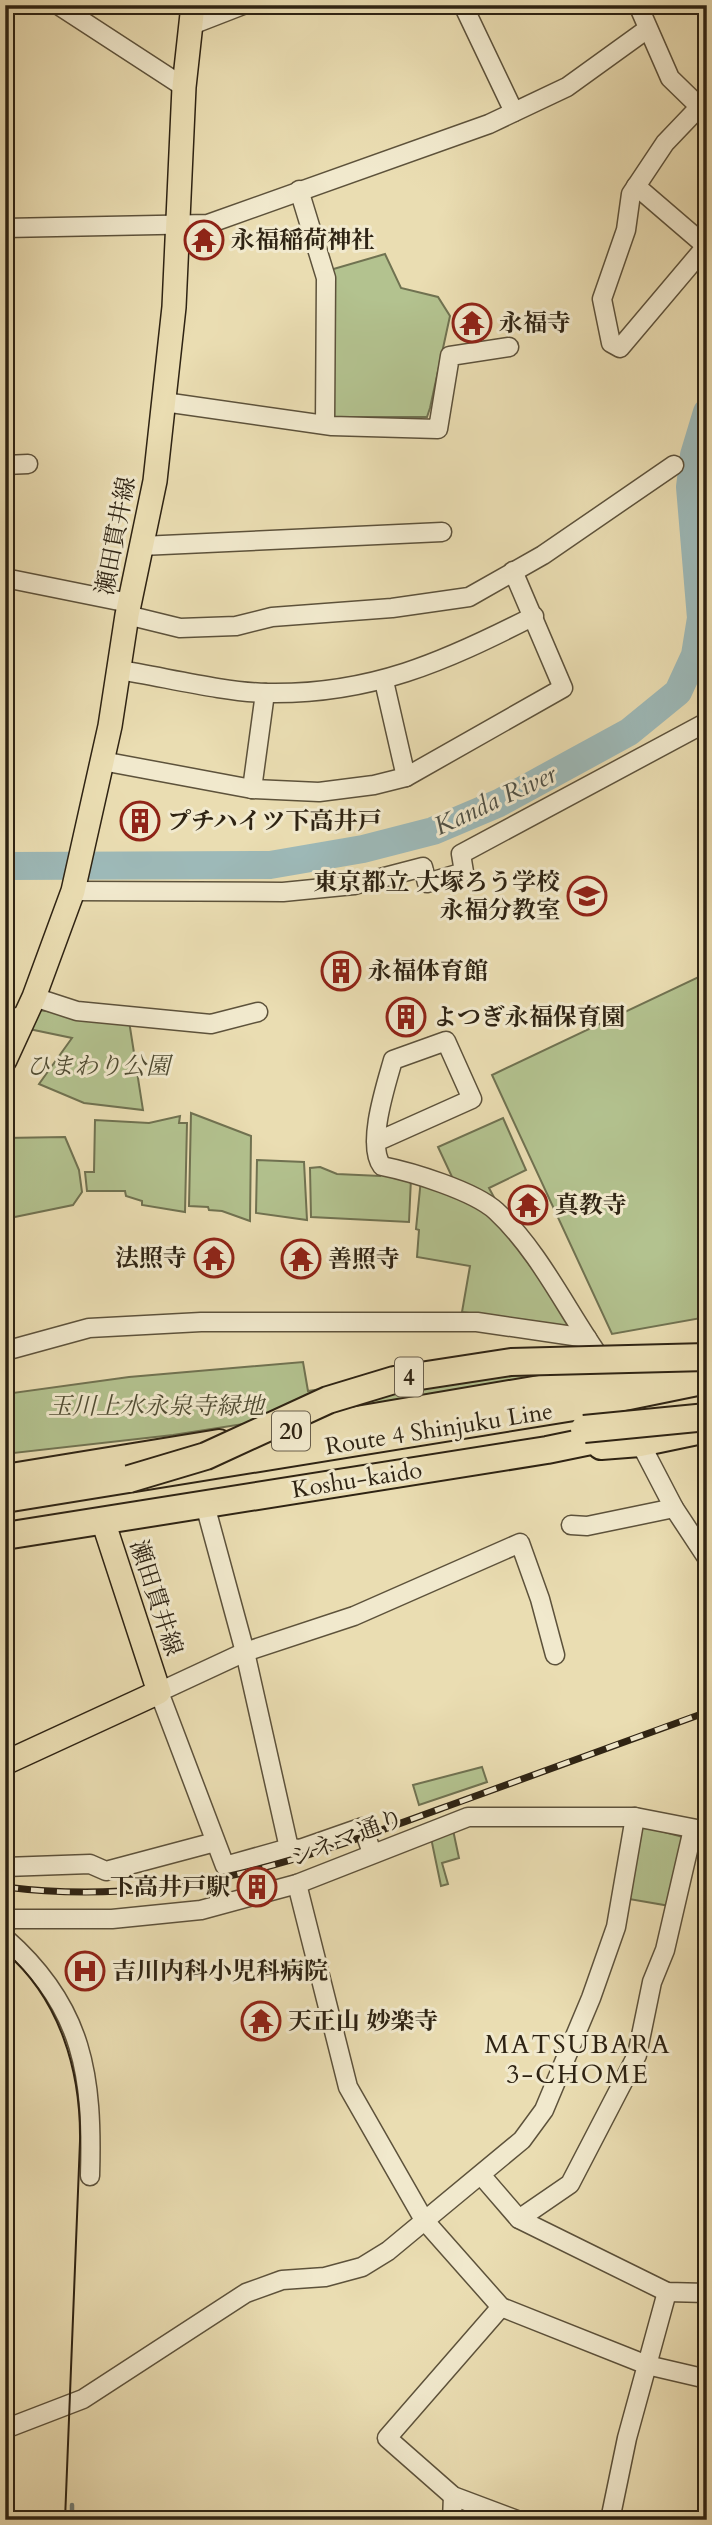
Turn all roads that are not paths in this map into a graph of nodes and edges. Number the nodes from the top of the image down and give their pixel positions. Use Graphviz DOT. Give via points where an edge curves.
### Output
graph roads {
  1 [pos="58,5"];
  2 [pos="243,5"];
  3 [pos="463,5"];
  4 [pos="638,5"];
  5 [pos="191,16"];
  6 [pos="646,30"];
  7 [pos="184,87"];
  8 [pos="704,107"];
  9 [pos="514,111"];
  10 [pos="636,186"];
  11 [pos="299,190"];
  12 [pos="177,227"];
  13 [pos="5,228"];
  14 [pos="706,246"];
  15 [pos="509,347"];
  16 [pos="164,402"];
  17 [pos="325,424"];
  18 [pos="28,464"];
  19 [pos="5,465"];
  20 [pos="674,465"];
  21 [pos="442,532"];
  22 [pos="141,545"];
  23 [pos="513,571"];
  24 [pos="5,578"];
  25 [pos="128,609"];
  26 [pos="534,616"];
  27 [pos="120,670"];
  28 [pos="384,681"];
  29 [pos="265,693"];
  30 [pos="707,722"];
  31 [pos="102,761"];
  32 [pos="406,777"];
  33 [pos="253,789"];
  34 [pos="77,872"];
  35 [pos="22,1011"];
  36 [pos="258,1012"];
  37 [pos="5,1060"];
  38 [pos="376,1142"];
  39 [pos="587,1338"];
  40 [pos="5,1351"];
  41 [pos="707,1357"];
  42 [pos="607,1379"];
  43 [pos="707,1380"];
  44 [pos="707,1404"];
  45 [pos="707,1415"];
  46 [pos="584,1429"];
  47 [pos="707,1429"];
  48 [pos="637,1437"];
  49 [pos="5,1478"];
  50 [pos="130,1479"];
  51 [pos="5,1499"];
  52 [pos="205,1505"];
  53 [pos="674,1508"];
  54 [pos="5,1519"];
  55 [pos="103,1521"];
  56 [pos="570,1525"];
  57 [pos="5,1536"];
  58 [pos="707,1558"];
  59 [pos="245,1652"];
  60 [pos="555,1655"];
  61 [pos="159,1692"];
  62 [pos="5,1763"];
  63 [pos="635,1817"];
  64 [pos="700,1830"];
  65 [pos="215,1842"];
  66 [pos="289,1848"];
  67 [pos="372,1853"];
  68 [pos="5,1867"];
  69 [pos="298,1884"];
  70 [pos="5,1922"];
  71 [pos="5,1938"];
  72 [pos="481,2175"];
  73 [pos="90,2176"];
  74 [pos="519,2218"];
  75 [pos="424,2220"];
  76 [pos="667,2292"];
  77 [pos="707,2294"];
  78 [pos="501,2307"];
  79 [pos="648,2365"];
  80 [pos="707,2379"];
  81 [pos="5,2429"];
  82 [pos="453,2496"];
  83 [pos="452,2520"];
  84 [pos="517,2520"];
  85 [pos="610,2520"];
  1 -- 7 [label="street"];
  2 -- 5 [label="street"];
  3 -- 9 [label="street"];
  4 -- 6 [label="street"];
  5 -- 7 [label="main road, 瀬田貫井線"];
  6 -- 8 [label="street" via="670,78"];
  6 -- 9 [label="street" via="581,69 567,87"];
  7 -- 12 [label="main road, 瀬田貫井線"];
  8 -- 10 [label="street" via="665,144"];
  9 -- 11 [label="street" via="489,124"];
  10 -- 14 [label="street"];
  10 -- 14 [label="street" via="603,299 611,343 620,348"];
  11 -- 12 [label="street" via="208,224"];
  11 -- 17 [label="street" via="326,278"];
  12 -- 13 [label="street"];
  12 -- 16 [label="main road, 瀬田貫井線"];
  15 -- 17 [label="street" via="450,356 438,429"];
  16 -- 17 [label="street"];
  16 -- 22 [label="main road, 瀬田貫井線" via="155,481"];
  18 -- 19 [label="street"];
  20 -- 23 [label="street"];
  21 -- 22 [label="street"];
  22 -- 25 [label="main road, 瀬田貫井線"];
  23 -- 25 [label="street" via="470,597 429,605 272,617 236,626 180,628"];
  23 -- 26 [label="street"];
  24 -- 25 [label="street"];
  25 -- 27 [label="main road, 瀬田貫井線"];
  26 -- 28 [label="street"];
  26 -- 32 [label="street" via="563,688"];
  27 -- 29 [label="street"];
  27 -- 31 [label="main road, 瀬田貫井線"];
  28 -- 29 [label="street"];
  28 -- 32 [label="street"];
  29 -- 33 [label="street"];
  30 -- 34 [label="street" via="461,854 464,872 427,883 423,867 354,884 283,892"];
  31 -- 33 [label="street"];
  31 -- 34 [label="main road, 瀬田貫井線"];
  32 -- 33 [label="street" via="319,792"];
  34 -- 35 [label="main road, 瀬田貫井線"];
  35 -- 36 [label="street" via="77,1011 211,1024"];
  35 -- 37 [label="main road, 瀬田貫井線"];
  38 -- 38 [label="street" via="472,1099 446,1041 393,1060"];
  38 -- 39 [label="street" via="382,1166 420,1173 495,1210 529,1251"];
  39 -- 40 [label="street" via="477,1322 201,1322 89,1328"];
  39 -- 42 [label="street"];
  41 -- 42 [label="highway"];
  41 -- 50 [label="highway, 4, bridge" via="510,1362 394,1380 328,1400 206,1456"];
  42 -- 49 [label="highway, 20"];
  43 -- 50 [label="highway, Route 4 Shinjuku Line / 4, bridge" via="580,1406"];
  44 -- 46 [label="highway, Route 4 Shinjuku Line, bridge"];
  45 -- 46 [label="highway, bridge"];
  45 -- 48 [label="highway, Koshu-kaido"];
  46 -- 54 [label="highway, Route 4 Shinjuku Line"];
  47 -- 48 [label="highway"];
  48 -- 52 [label="highway, Koshu-kaido"];
  48 -- 53 [label="street"];
  50 -- 51 [label="highway, Route 4 Shinjuku Line / 4"];
  52 -- 55 [label="highway, Koshu-kaido"];
  52 -- 59 [label="street"];
  53 -- 56 [label="street" via="587,1527"];
  53 -- 58 [label="street"];
  55 -- 57 [label="highway, Koshu-kaido"];
  55 -- 61 [label="main road, 瀬田貫井線"];
  59 -- 60 [label="street" via="354,1616 520,1543"];
  59 -- 61 [label="street"];
  59 -- 66 [label="street"];
  61 -- 62 [label="main road"];
  61 -- 65 [label="street"];
  63 -- 64 [label="street, シネマ通り"];
  63 -- 67 [label="street, シネマ通り" via="468,1817"];
  63 -- 72 [label="street" via="616,1927 570,2053 544,2110 522,2140"];
  64 -- 74 [label="street" via="649,1993 637,2055 570,2184"];
  65 -- 66 [label="street" via="225,1866"];
  65 -- 68 [label="street" via="106,1871 90,1864"];
  66 -- 67 [label="street" via="300,1849 363,1827"];
  67 -- 69 [label="street, シネマ通り"];
  69 -- 70 [label="street, シネマ通り" via="157,1917"];
  69 -- 75 [label="street" via="348,2087"];
  71 -- 73 [label="street" via="52,1989 79,2047 89,2089"];
  72 -- 74 [label="street"];
  72 -- 75 [label="street"];
  74 -- 76 [label="street"];
  75 -- 78 [label="street"];
  75 -- 81 [label="street" via="388,2252 362,2267 325,2277 282,2280 246,2293 83,2399"];
  76 -- 77 [label="street"];
  76 -- 79 [label="street"];
  78 -- 79 [label="street"];
  78 -- 82 [label="street" via="387,2438"];
  79 -- 80 [label="street"];
  79 -- 85 [label="street"];
  82 -- 83 [label="street"];
  82 -- 84 [label="street"];
}
